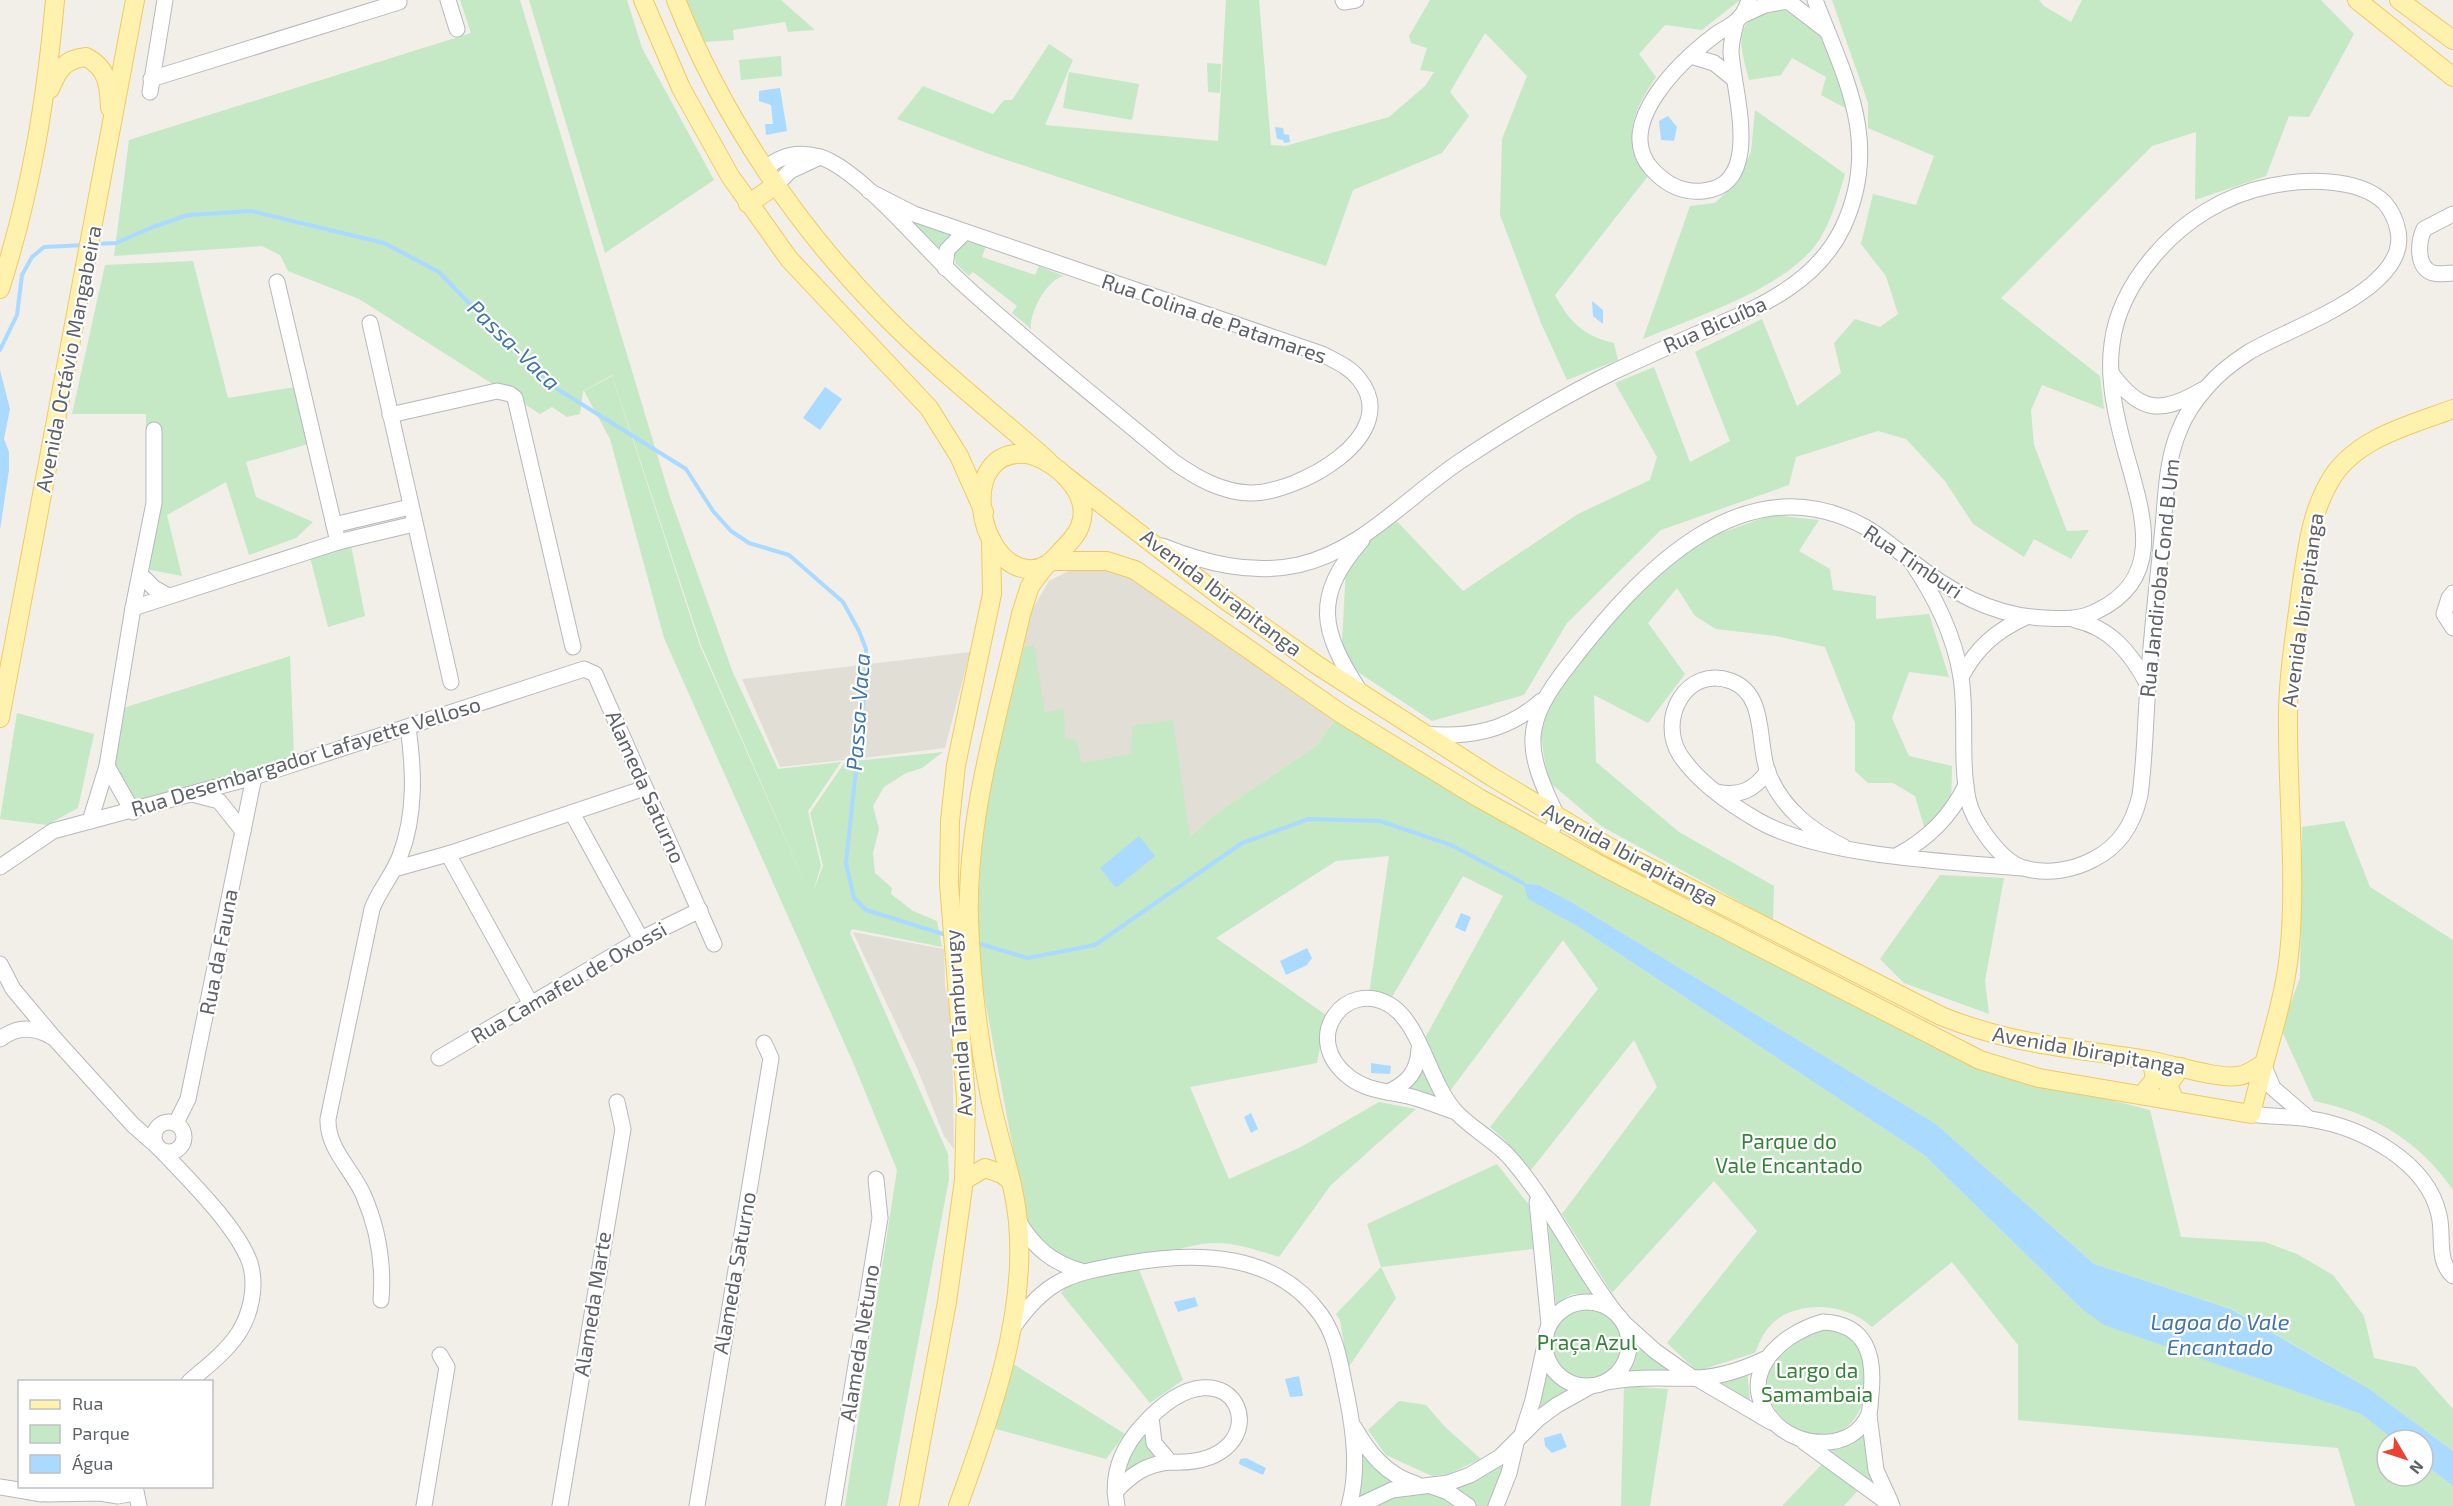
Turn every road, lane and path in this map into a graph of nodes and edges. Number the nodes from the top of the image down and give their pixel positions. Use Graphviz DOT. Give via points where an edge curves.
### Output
graph roads {
  1 [pos="55,0"];
  2 [pos="135,0"];
  3 [pos="165,0"];
  4 [pos="448,0"];
  5 [pos="643,0"];
  6 [pos="676,0"];
  7 [pos="1343,0"];
  8 [pos="1356,0"];
  9 [pos="1749,0"];
  10 [pos="1789,0"];
  11 [pos="1815,0"];
  12 [pos="2356,0"];
  13 [pos="2399,0"];
  14 [pos="399,2"];
  15 [pos="1739,18"];
  16 [pos="457,30"];
  17 [pos="1827,31"];
  18 [pos="2453,40"];
  19 [pos="1691,56"];
  20 [pos="710,72"];
  21 [pos="2453,77"];
  22 [pos="1734,79"];
  23 [pos="681,88"];
  24 [pos="45,101"];
  25 [pos="111,137"];
  26 [pos="820,157"];
  27 [pos="765,168"];
  28 [pos="776,185"];
  29 [pos="868,191"];
  30 [pos="748,204"];
  31 [pos="2453,214"];
  32 [pos="965,232"];
  33 [pos="2400,247"];
  34 [pos="2418,247"];
  35 [pos="945,268"];
  36 [pos="2453,273"];
  37 [pos="277,282"];
  38 [pos="0,288"];
  39 [pos="370,323"];
  40 [pos="2111,373"];
  41 [pos="2207,387"];
  42 [pos="2453,409"];
  43 [pos="390,415"];
  44 [pos="154,430"];
  45 [pos="1048,461"];
  46 [pos="1064,475"];
  47 [pos="410,507"];
  48 [pos="984,512"];
  49 [pos="414,524"];
  50 [pos="334,525"];
  51 [pos="1371,530"];
  52 [pos="991,539"];
  53 [pos="338,542"];
  54 [pos="1153,543"];
  55 [pos="1911,561"];
  56 [pos="1049,563"];
  57 [pos="140,574"];
  58 [pos="2453,593"];
  59 [pos="168,596"];
  60 [pos="133,608"];
  61 [pos="2026,617"];
  62 [pos="2073,619"];
  63 [pos="2453,628"];
  64 [pos="573,647"];
  65 [pos="584,669"];
  66 [pos="1961,677"];
  67 [pos="451,682"];
  68 [pos="2148,685"];
  69 [pos="1359,690"];
  70 [pos="1544,699"];
  71 [pos="0,718"];
  72 [pos="408,727"];
  73 [pos="1424,734"];
  74 [pos="107,766"];
  75 [pos="1768,771"];
  76 [pos="254,777"];
  77 [pos="1966,785"];
  78 [pos="645,788"];
  79 [pos="1717,792"];
  80 [pos="194,795"];
  81 [pos="133,812"];
  82 [pos="572,813"];
  83 [pos="1558,818"];
  84 [pos="90,821"];
  85 [pos="243,831"];
  86 [pos="1548,837"];
  87 [pos="1844,847"];
  88 [pos="448,854"];
  89 [pos="1898,855"];
  90 [pos="0,867"];
  91 [pos="2022,868"];
  92 [pos="394,869"];
  93 [pos="700,910"];
  94 [pos="961,919"];
  95 [pos="641,939"];
  96 [pos="714,944"];
  97 [pos="0,964"];
  98 [pos="964,977"];
  99 [pos="531,1004"];
  100 [pos="0,1039"];
  101 [pos="55,1039"];
  102 [pos="764,1043"];
  103 [pos="1419,1049"];
  104 [pos="439,1058"];
  105 [pos="2147,1060"];
  106 [pos="2263,1064"];
  107 [pos="2181,1066"];
  108 [pos="1388,1092"];
  109 [pos="2142,1095"];
  110 [pos="2175,1101"];
  111 [pos="617,1102"];
  112 [pos="122,1112"];
  113 [pos="1456,1112"];
  114 [pos="2251,1114"];
  115 [pos="2309,1119"];
  116 [pos="169,1124"];
  117 [pos="158,1147"];
  118 [pos="876,1179"];
  119 [pos="964,1180"];
  120 [pos="1011,1181"];
  121 [pos="1537,1196"];
  122 [pos="2432,1197"];
  123 [pos="2453,1212"];
  124 [pos="1018,1221"];
  125 [pos="2453,1229"];
  126 [pos="2442,1253"];
  127 [pos="1081,1271"];
  128 [pos="2453,1276"];
  129 [pos="381,1299"];
  130 [pos="1614,1311"];
  131 [pos="1549,1324"];
  132 [pos="1625,1324"];
  133 [pos="1010,1331"];
  134 [pos="1544,1347"];
  135 [pos="440,1355"];
  136 [pos="1765,1359"];
  137 [pos="1694,1378"];
  138 [pos="191,1380"];
  139 [pos="1597,1384"];
  140 [pos="1869,1415"];
  141 [pos="1151,1417"];
  142 [pos="1352,1423"];
  143 [pos="1778,1426"];
  144 [pos="1519,1440"];
  145 [pos="1802,1440"];
  146 [pos="1170,1462"];
  147 [pos="1421,1486"];
  148 [pos="0,1487"];
  149 [pos="134,1488"];
  150 [pos="135,1488"];
  151 [pos="97,1490"];
  152 [pos="49,1492"];
  153 [pos="118,1496"];
  154 [pos="1116,1499"];
  155 [pos="24,1506"];
  156 [pos="132,1506"];
  157 [pos="139,1506"];
  158 [pos="424,1506"];
  159 [pos="560,1506"];
  160 [pos="697,1506"];
  161 [pos="833,1506"];
  162 [pos="909,1506"];
  163 [pos="958,1506"];
  164 [pos="1349,1506"];
  165 [pos="1358,1506"];
  166 [pos="1468,1506"];
  167 [pos="1496,1506"];
  168 [pos="1892,1506"];
  1 -- 24 [label="main road"];
  2 -- 25 [label="main road, Avenida Octávio Mangabeira"];
  3 -- 14 [label="street" via="150,86"];
  4 -- 16 [label="street"];
  5 -- 23 [label="main road"];
  6 -- 20 [label="main road" via="697,52"];
  7 -- 8 [label="street"];
  9 -- 15 [label="street"];
  10 -- 15 [label="street" via="1765,5"];
  10 -- 17 [label="street"];
  11 -- 17 [label="street, Rua Bicuíba"];
  12 -- 21 [label="main road"];
  13 -- 18 [label="main road"];
  15 -- 19 [label="street"];
  15 -- 22 [label="street" via="1731,50"];
  17 -- 51 [label="street, Rua Bicuíba" via="1858,117 1861,143 1852,203 1826,254 1787,291 1766,303 1624,367 1527,418 1457,463"];
  19 -- 22 [label="street" via="1713,63"];
  19 -- 22 [label="street" via="1662,86 1642,118 1642,154 1671,186 1684,191 1708,190 1730,177 1738,166 1741,136"];
  20 -- 23 [label="main road" via="697,69 686,73"];
  20 -- 27 [label="main road"];
  23 -- 30 [label="main road"];
  24 -- 25 [label="main road" via="55,76 68,61 86,57 103,68 107,78"];
  24 -- 38 [label="main road" via="33,172"];
  25 -- 71 [label="main road, Avenida Octávio Mangabeira"];
  26 -- 27 [label="street, Rua Colina de Patamares" via="796,153 782,156"];
  26 -- 28 [label="street" via="790,171"];
  26 -- 29 [label="street, Rua Colina de Patamares" via="845,171"];
  27 -- 28 [label="main road"];
  28 -- 30 [label="main road"];
  28 -- 45 [label="main road" via="813,236 886,317"];
  29 -- 32 [label="street, Rua Colina de Patamares" via="914,214"];
  29 -- 35 [label="street, Rua Colina de Patamares"];
  30 -- 48 [label="main road" via="819,294 929,408 959,456"];
  31 -- 34 [label="street" via="2424,230"];
  32 -- 35 [label="street" via="947,250"];
  32 -- 35 [label="street, Rua Colina de Patamares" via="1322,354 1351,370 1361,381 1370,407 1367,423 1346,452 1287,488 1248,493 1211,484 1174,462"];
  33 -- 34 [label="street"];
  33 -- 40 [label="street" via="2393,214 2384,202 2358,188 2286,183 2234,197 2186,225 2164,243 2141,272 2116,323"];
  33 -- 41 [label="street, Rua Jandiroba Cond B Um" via="2394,264 2374,285 2247,353"];
  34 -- 36 [label="street" via="2430,272"];
  37 -- 50 [label="street"];
  39 -- 43 [label="street"];
  40 -- 41 [label="street" via="2131,396 2142,404 2155,406 2170,406"];
  40 -- 62 [label="street, Rua Timburi" via="2119,425 2144,524 2142,564 2120,596 2092,614"];
  41 -- 68 [label="street, Rua Jandiroba Cond B Um" via="2180,428 2169,468"];
  42 -- 106 [label="main road, Avenida Ibirapitanga" via="2389,433 2351,454 2319,499 2289,679 2289,956"];
  43 -- 47 [label="street"];
  43 -- 64 [label="street" via="497,391 515,398"];
  44 -- 57 [label="street" via="154,503"];
  45 -- 46 [label="main road"];
  45 -- 48 [label="main road" via="1020,454 996,460 984,479"];
  46 -- 54 [label="main road, Avenida Ibirapitanga"];
  46 -- 56 [label="main road" via="1079,497 1082,519 1074,537"];
  47 -- 49 [label="street"];
  47 -- 50 [label="street"];
  48 -- 52 [label="main road"];
  49 -- 53 [label="street"];
  49 -- 67 [label="street"];
  50 -- 53 [label="street"];
  51 -- 54 [label="street, Rua Bicuíba" via="1326,555 1298,565 1271,568 1214,564"];
  51 -- 69 [label="street, Rua Bicuíba" via="1340,570 1328,606 1332,645"];
  52 -- 56 [label="main road" via="1000,556 1011,565 1027,570"];
  52 -- 94 [label="main road, Avenida Tamburugy" via="992,594 952,793 949,848"];
  53 -- 59 [label="street"];
  54 -- 69 [label="main road, Avenida Ibirapitanga" via="1275,636"];
  55 -- 61 [label="street, Rua Timburi" via="1967,598 2000,612"];
  55 -- 66 [label="street" via="1941,610"];
  55 -- 70 [label="street, Rua Timburi" via="1865,527 1815,511 1773,509 1731,518 1708,528 1667,557 1591,636"];
  56 -- 86 [label="main road, Avenida Ibirapitanga" via="1107,561 1135,570 1340,713"];
  56 -- 94 [label="main road, Avenida Tamburugy" via="1035,579 1024,604 986,770"];
  57 -- 59 [label="street"];
  57 -- 60 [label="street"];
  58 -- 63 [label="street" via="2444,614"];
  59 -- 60 [label="street"];
  60 -- 74 [label="street"];
  61 -- 62 [label="street, Rua Timburi"];
  61 -- 66 [label="street" via="1996,632"];
  62 -- 68 [label="street" via="2092,624 2123,646"];
  65 -- 72 [label="street, Rua Desembargador Lafayette Velloso"];
  65 -- 78 [label="street, Alameda Saturno" via="595,674"];
  66 -- 77 [label="street"];
  68 -- 91 [label="street, Rua Jandiroba Cond B Um" via="2140,795 2128,828 2115,845 2083,865 2065,870"];
  69 -- 73 [label="main road, Avenida Ibirapitanga"];
  70 -- 73 [label="street, Rua Timburi" via="1520,717 1487,732"];
  70 -- 83 [label="street, Rua Timburi" via="1532,729 1532,745 1540,779"];
  72 -- 76 [label="street, Rua Desembargador Lafayette Velloso"];
  72 -- 92 [label="street" via="413,782 411,810"];
  73 -- 83 [label="main road, Avenida Ibirapitanga"];
  74 -- 81 [label="street"];
  74 -- 84 [label="street"];
  75 -- 79 [label="street" via="1755,787 1744,793"];
  75 -- 79 [label="street, Rua Jandiroba Cond B Um" via="1750,696 1729,680 1712,679 1694,685 1674,707 1672,738 1692,769"];
  75 -- 87 [label="street, Rua Jandiroba Cond B Um" via="1785,802 1806,826"];
  76 -- 80 [label="street, Rua Desembargador Lafayette Velloso"];
  76 -- 85 [label="street, Rua da Fauna"];
  77 -- 89 [label="street" via="1944,821"];
  77 -- 91 [label="street" via="1979,826 2001,852"];
  78 -- 82 [label="street"];
  78 -- 93 [label="street, Alameda Saturno"];
  79 -- 87 [label="street, Rua Jandiroba Cond B Um" via="1744,813 1780,831"];
  80 -- 81 [label="street, Rua Desembargador Lafayette Velloso"];
  80 -- 85 [label="street" via="219,801"];
  81 -- 84 [label="street, Rua Desembargador Lafayette Velloso"];
  82 -- 88 [label="street"];
  82 -- 95 [label="street"];
  83 -- 86 [label="street"];
  83 -- 105 [label="main road, Avenida Ibirapitanga" via="1941,1016 1990,1035 2035,1045"];
  84 -- 90 [label="street, Rua Desembargador Lafayette Velloso" via="54,831"];
  85 -- 116 [label="street, Rua da Fauna" via="186,1106"];
  86 -- 109 [label="main road, Avenida Ibirapitanga" via="1980,1060 2039,1078"];
  87 -- 89 [label="street, Rua Jandiroba Cond B Um"];
  88 -- 92 [label="street"];
  88 -- 99 [label="street"];
  89 -- 91 [label="street, Rua Jandiroba Cond B Um"];
  92 -- 129 [label="street" via="372,909 328,1119 332,1144 363,1195 378,1237 383,1276"];
  93 -- 95 [label="street, Rua Camafeu de Oxossi"];
  93 -- 96 [label="street, Alameda Saturno"];
  94 -- 98 [label="main road, Avenida Tamburugy"];
  95 -- 99 [label="street, Rua Camafeu de Oxossi"];
  97 -- 101 [label="street" via="13,990"];
  98 -- 119 [label="main road, Avenida Tamburugy"];
  98 -- 120 [label="main road, Avenida Tamburugy"];
  99 -- 104 [label="street, Rua Camafeu de Oxossi"];
  100 -- 101 [label="street" via="10,1032 30,1029"];
  101 -- 112 [label="street"];
  102 -- 160 [label="street, Alameda Saturno" via="771,1058"];
  103 -- 108 [label="street" via="1419,1062 1408,1080"];
  103 -- 108 [label="street" via="1403,1016 1380,1000 1355,1001 1336,1014 1326,1034 1338,1067 1360,1084"];
  103 -- 113 [label="street"];
  105 -- 107 [label="main road, Avenida Ibirapitanga"];
  105 -- 109 [label="main road" via="2155,1079"];
  106 -- 107 [label="main road, Avenida Ibirapitanga" via="2238,1076"];
  106 -- 114 [label="main road, Avenida Ibirapitanga"];
  106 -- 115 [label="street, Avenida Ibirapitanga" via="2273,1088"];
  107 -- 110 [label="main road" via="2168,1084"];
  108 -- 113 [label="street"];
  109 -- 110 [label="main road, Avenida Ibirapitanga"];
  110 -- 114 [label="main road, Avenida Ibirapitanga"];
  111 -- 159 [label="street, Alameda Marte" via="622,1129"];
  112 -- 116 [label="street" via="142,1123"];
  112 -- 117 [label="street"];
  113 -- 121 [label="street" via="1502,1150"];
  114 -- 115 [label="street, Avenida Ibirapitanga"];
  115 -- 122 [label="street, Avenida Ibirapitanga" via="2376,1141 2413,1170"];
  116 -- 117 [label="street" via="155,1131"];
  116 -- 117 [label="street" via="183,1130 183,1143 169,1152"];
  117 -- 138 [label="street" via="231,1231 249,1263 253,1281 247,1317 237,1334"];
  118 -- 161 [label="street, Alameda Netuno" via="880,1218"];
  119 -- 120 [label="main road" via="985,1168"];
  119 -- 162 [label="main road, Avenida Tamburugy" via="947,1302"];
  120 -- 124 [label="main road, Avenida Tamburugy"];
  121 -- 130 [label="street"];
  121 -- 131 [label="street"];
  122 -- 123 [label="street, Avenida Ibirapitanga"];
  122 -- 126 [label="street, Avenida Ibirapitanga" via="2439,1213"];
  124 -- 127 [label="street" via="1036,1248 1048,1258"];
  124 -- 133 [label="main road, Avenida Tamburugy" via="1019,1277"];
  125 -- 126 [label="street"];
  126 -- 128 [label="street, Avenida Ibirapitanga" via="2443,1263"];
  127 -- 133 [label="street" via="1035,1298"];
  127 -- 142 [label="street" via="1213,1256 1261,1269 1284,1281 1321,1315 1331,1334"];
  130 -- 131 [label="street" via="1595,1302 1574,1303"];
  130 -- 132 [label="street"];
  131 -- 134 [label="street"];
  132 -- 137 [label="street" via="1655,1352"];
  132 -- 139 [label="street" via="1629,1341 1626,1360 1621,1369"];
  133 -- 163 [label="main road, Avenida Tamburugy" via="992,1403"];
  134 -- 139 [label="street" via="1550,1366 1563,1380 1581,1386"];
  134 -- 144 [label="street" via="1531,1409"];
  135 -- 158 [label="street" via="447,1367"];
  136 -- 137 [label="street"];
  136 -- 140 [label="street" via="1792,1335 1808,1327 1838,1323 1850,1328 1871,1357"];
  136 -- 143 [label="street" via="1758,1380 1759,1392"];
  137 -- 139 [label="street" via="1636,1378"];
  137 -- 143 [label="street"];
  139 -- 144 [label="street" via="1557,1405"];
  140 -- 145 [label="street" via="1852,1434 1839,1440"];
  140 -- 168 [label="street" via="1876,1470"];
  141 -- 146 [label="street" via="1154,1443"];
  141 -- 146 [label="street" via="1182,1393 1206,1386 1225,1392 1237,1408 1239,1428 1219,1455 1198,1462"];
  141 -- 154 [label="street" via="1123,1453"];
  142 -- 147 [label="street" via="1377,1461 1403,1480"];
  142 -- 164 [label="street" via="1354,1480"];
  143 -- 145 [label="street"];
  144 -- 147 [label="street" via="1470,1475"];
  144 -- 167 [label="street"];
  145 -- 168 [label="street"];
  146 -- 154 [label="street" via="1141,1470"];
  147 -- 165 [label="street" via="1379,1494"];
  147 -- 166 [label="street" via="1448,1492"];
  148 -- 152 [label="street"];
  149 -- 153 [label="street" via="129,1494"];
  150 -- 157 [label="street"];
  151 -- 152 [label="street"];
  151 -- 153 [label="street"];
  152 -- 155 [label="street"];
  153 -- 156 [label="street"];
}
